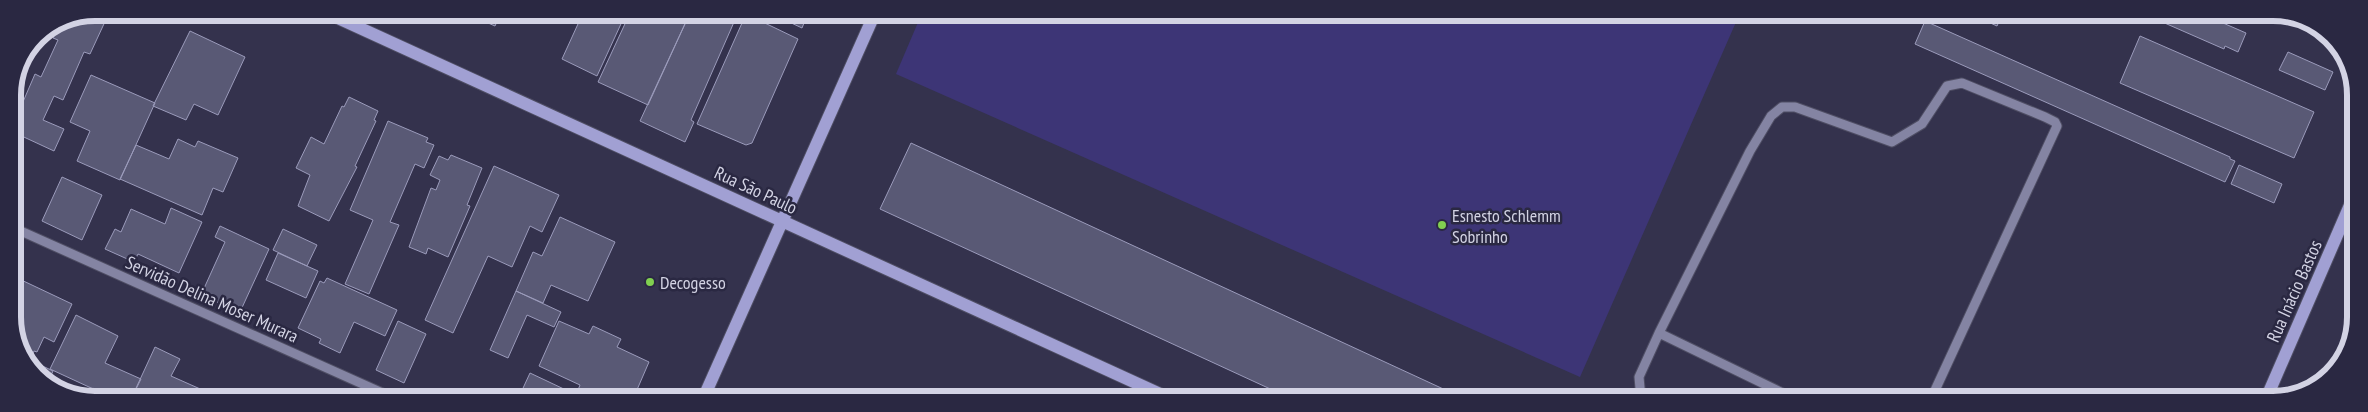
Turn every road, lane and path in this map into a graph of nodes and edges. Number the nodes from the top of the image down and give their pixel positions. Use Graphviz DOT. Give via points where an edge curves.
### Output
graph roads {
  1 [pos="344,21"];
  2 [pos="871,21"];
  3 [pos="2347,212"];
  4 [pos="782,221"];
  5 [pos="21,231"];
  6 [pos="1659,332"];
  7 [pos="378,391"];
  8 [pos="707,391"];
  9 [pos="1154,391"];
  10 [pos="1640,391"];
  11 [pos="1779,391"];
  12 [pos="1935,391"];
  13 [pos="2270,391"];
  1 -- 4 [label="main road, Rua São Paulo"];
  2 -- 4 [label="main road"];
  3 -- 13 [label="main road, Rua Inácio Bastos"];
  4 -- 8 [label="main road"];
  4 -- 9 [label="main road, Rua São Paulo"];
  5 -- 7 [label="street, Servidão Delina Moser Murara"];
  6 -- 10 [label="street" via="1639,377"];
  6 -- 11 [label="street"];
  6 -- 12 [label="street" via="1750,151 1771,116 1782,107 1795,107 1892,142 1922,124 1947,86 1962,83 2055,122 2056,126"];
}
